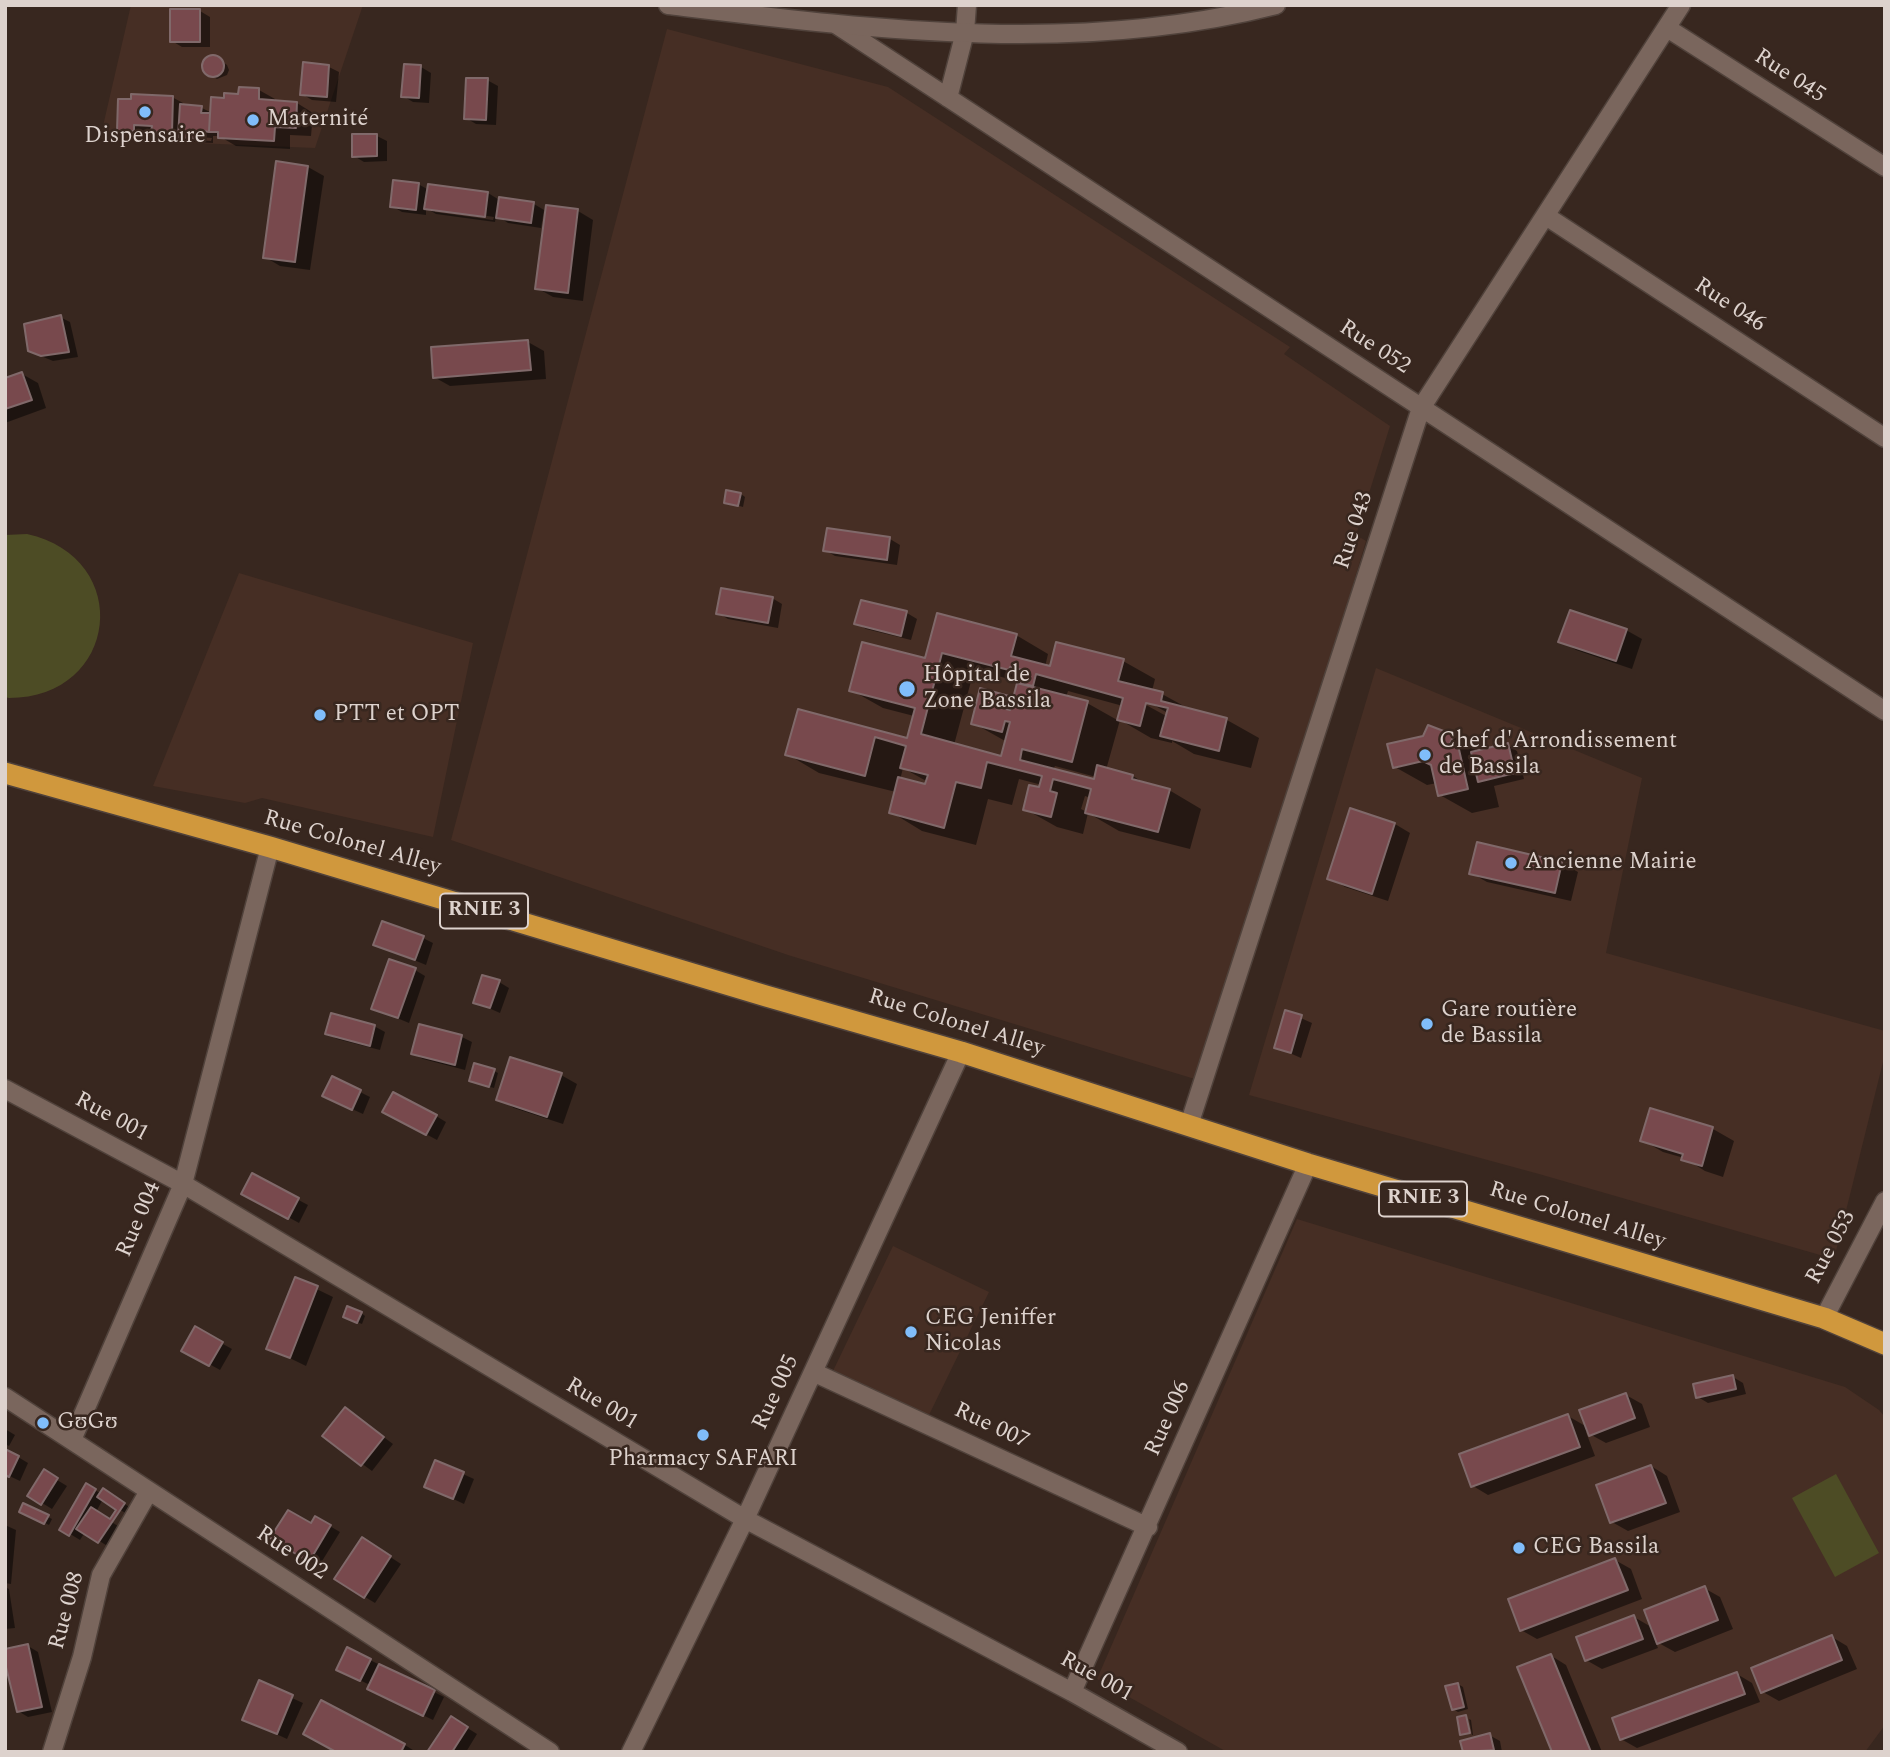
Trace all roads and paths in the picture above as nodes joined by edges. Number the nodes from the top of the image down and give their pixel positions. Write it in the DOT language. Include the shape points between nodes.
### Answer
graph roads {
  1 [pos="668,5"];
  2 [pos="967,5"];
  3 [pos="1276,5"];
  4 [pos="1681,5"];
  5 [pos="1213,13"];
  6 [pos="837,25"];
  7 [pos="1667,29"];
  8 [pos="965,32"];
  9 [pos="948,98"];
  10 [pos="1885,167"];
  11 [pos="1546,216"];
  12 [pos="1421,408"];
  13 [pos="1885,438"];
  14 [pos="1885,711"];
  15 [pos="5,773"];
  16 [pos="270,847"];
  17 [pos="961,1052"];
  18 [pos="5,1089"];
  19 [pos="1189,1125"];
  20 [pos="1308,1164"];
  21 [pos="183,1184"];
  22 [pos="1885,1201"];
  23 [pos="1824,1318"];
  24 [pos="1885,1344"];
  25 [pos="813,1372"];
  26 [pos="5,1397"];
  27 [pos="72,1440"];
  28 [pos="149,1490"];
  29 [pos="745,1519"];
  30 [pos="1148,1527"];
  31 [pos="1072,1692"];
  32 [pos="52,1752"];
  33 [pos="550,1752"];
  34 [pos="631,1752"];
  35 [pos="1178,1752"];
  1 -- 6 [label="street"];
  2 -- 8 [label="street"];
  3 -- 5 [label="street"];
  4 -- 7 [label="street, Rue 043"];
  5 -- 8 [label="street" via="1084,33"];
  6 -- 8 [label="street"];
  6 -- 9 [label="street, Rue 052"];
  7 -- 10 [label="street, Rue 045"];
  7 -- 11 [label="street, Rue 043"];
  8 -- 9 [label="street"];
  9 -- 12 [label="street, Rue 052"];
  11 -- 12 [label="street, Rue 043"];
  11 -- 13 [label="street, Rue 046"];
  12 -- 14 [label="street, Rue 052"];
  12 -- 19 [label="street, Rue 043"];
  15 -- 16 [label="highway, Rue Colonel Alley / RNIE 3"];
  16 -- 17 [label="highway, Rue Colonel Alley / RNIE 3"];
  16 -- 21 [label="street, Rue 004"];
  17 -- 19 [label="highway, Rue Colonel Alley / RNIE 3"];
  17 -- 25 [label="street, Rue 005"];
  18 -- 21 [label="street, Rue 001"];
  19 -- 20 [label="highway, Rue Colonel Alley / RNIE 3"];
  20 -- 23 [label="highway, Rue Colonel Alley / RNIE 3"];
  20 -- 30 [label="street, Rue 006"];
  21 -- 27 [label="street, Rue 004"];
  21 -- 29 [label="street, Rue 001"];
  22 -- 23 [label="street, Rue 053"];
  23 -- 24 [label="highway, Rue Colonel Alley / RNIE 3"];
  25 -- 29 [label="street, Rue 005"];
  25 -- 30 [label="street, Rue 007"];
  26 -- 27 [label="street, Rue 002"];
  27 -- 28 [label="street, Rue 002"];
  28 -- 32 [label="street, Rue 008" via="101,1575 82,1657"];
  28 -- 33 [label="street, Rue 002"];
  29 -- 31 [label="street, Rue 001"];
  29 -- 34 [label="street, Rue 005"];
  30 -- 31 [label="street, Rue 006"];
  31 -- 35 [label="street, Rue 001"];
}
